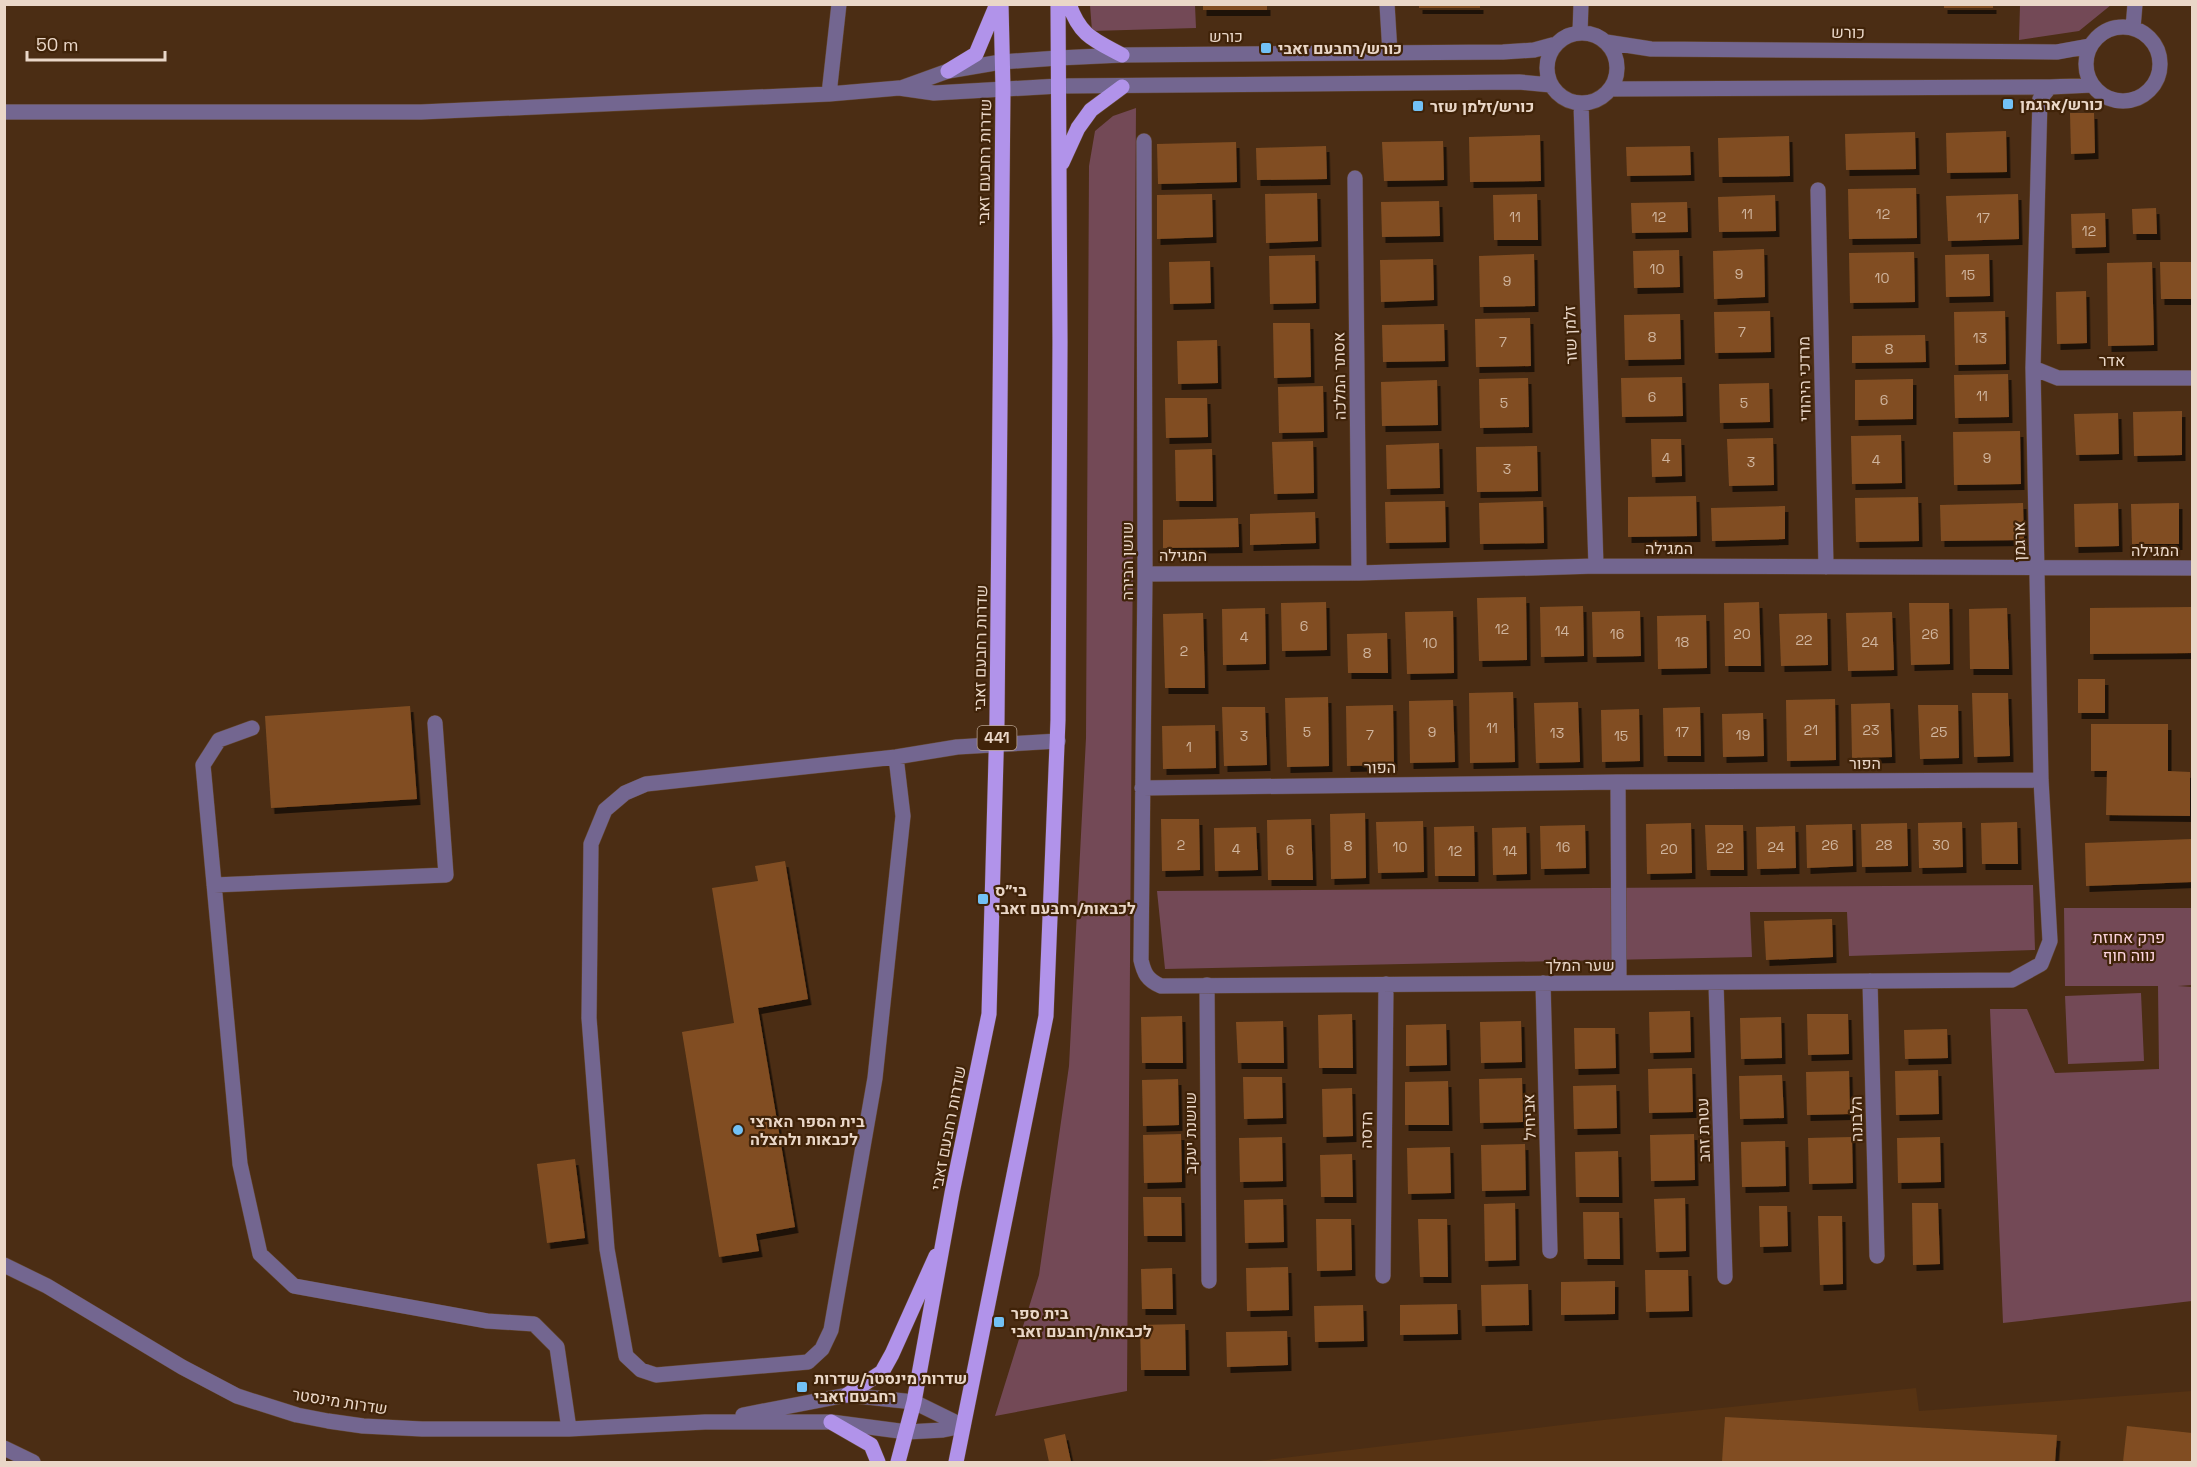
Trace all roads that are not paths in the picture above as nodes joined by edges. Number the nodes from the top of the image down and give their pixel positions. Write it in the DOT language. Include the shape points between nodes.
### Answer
graph roads {
  1 [pos="839,4"];
  2 [pos="999,4"];
  3 [pos="1058,4"];
  4 [pos="1069,4"];
  5 [pos="1387,4"];
  6 [pos="1581,4"];
  7 [pos="2135,4"];
  8 [pos="2133,28"];
  9 [pos="1580,33"];
  10 [pos="1606,42"];
  11 [pos="1556,44"];
  12 [pos="2090,45"];
  13 [pos="1390,53"];
  14 [pos="1122,55"];
  15 [pos="1058,58"];
  16 [pos="1001,62"];
  17 [pos="948,70"];
  18 [pos="1551,85"];
  19 [pos="2092,85"];
  20 [pos="1059,86"];
  21 [pos="1122,87"];
  22 [pos="2050,87"];
  23 [pos="899,88"];
  24 [pos="1003,89"];
  25 [pos="1610,89"];
  26 [pos="829,94"];
  27 [pos="1581,103"];
  28 [pos="4,112"];
  29 [pos="1144,141"];
  30 [pos="1059,168"];
  31 [pos="1355,178"];
  32 [pos="1818,190"];
  33 [pos="2033,368"];
  34 [pos="2193,378"];
  35 [pos="1596,566"];
  36 [pos="1826,567"];
  37 [pos="2193,567"];
  38 [pos="2038,568"];
  39 [pos="1359,573"];
  40 [pos="1145,574"];
  41 [pos="435,723"];
  42 [pos="252,728"];
  43 [pos="1058,741"];
  44 [pos="996,745"];
  45 [pos="896,757"];
  46 [pos="2041,780"];
  47 [pos="1618,782"];
  48 [pos="1142,788"];
  49 [pos="214,885"];
  50 [pos="1149,979"];
  51 [pos="2012,980"];
  52 [pos="1870,981"];
  53 [pos="1543,983"];
  54 [pos="1619,983"];
  55 [pos="1716,983"];
  56 [pos="1386,984"];
  57 [pos="1207,985"];
  58 [pos="947,1231"];
  59 [pos="1550,1251"];
  60 [pos="1877,1256"];
  61 [pos="4,1265"];
  62 [pos="1383,1276"];
  63 [pos="1725,1277"];
  64 [pos="1209,1281"];
  65 [pos="847,1395"];
  66 [pos="914,1402"];
  67 [pos="705,1422"];
  68 [pos="831,1422"];
  69 [pos="963,1426"];
  70 [pos="569,1429"];
  71 [pos="907,1432"];
  72 [pos="4,1448"];
  73 [pos="33,1462"];
  74 [pos="878,1462"];
  75 [pos="898,1462"];
  76 [pos="956,1462"];
  1 -- 26 [label="street"];
  2 -- 16 [label="main road, שדרות רחבעם זאבי / 441"];
  2 -- 17 [label="main road" via="976,54"];
  3 -- 15 [label="main road"];
  4 -- 14 [label="main road" via="1075,22 1089,37"];
  5 -- 13 [label="street"];
  6 -- 9 [label="street"];
  7 -- 8 [label="street"];
  8 -- 12 [label="street" via="2109,29"];
  8 -- 19 [label="street" via="2150,38 2160,56 2158,78 2152,88 2138,99 2119,102 2099,93"];
  9 -- 10 [label="street"];
  9 -- 11 [label="street"];
  10 -- 12 [label="street, כורש" via="1651,49 2057,52"];
  10 -- 25 [label="street" via="1617,70"];
  11 -- 13 [label="street, כורש" via="1503,52"];
  11 -- 18 [label="street" via="1547,64"];
  12 -- 19 [label="street" via="2086,65"];
  13 -- 14 [label="street, כורש"];
  14 -- 15 [label="street, כורש"];
  15 -- 16 [label="street, כורש"];
  15 -- 20 [label="main road"];
  16 -- 17 [label="street, כורש"];
  16 -- 24 [label="main road, שדרות רחבעם זאבי / 441"];
  17 -- 23 [label="street, כורש"];
  18 -- 21 [label="street, כורש" via="1519,82"];
  18 -- 27 [label="street" via="1564,98"];
  19 -- 22 [label="street"];
  20 -- 21 [label="street, כורש"];
  20 -- 24 [label="street, כורש"];
  20 -- 30 [label="main road"];
  21 -- 30 [label="main road" via="1091,110 1077,128"];
  22 -- 25 [label="street"];
  22 -- 33 [label="street, ארגמן" via="2040,99"];
  23 -- 24 [label="street, כורש" via="934,93"];
  23 -- 26 [label="street, כורש"];
  24 -- 44 [label="main road, שדרות רחבעם זאבי / 441"];
  25 -- 27 [label="street" via="1598,100"];
  26 -- 28 [label="street, כורש" via="421,112"];
  27 -- 35 [label="street, זלמן שזר"];
  29 -- 40 [label="street, שושן הבירה"];
  30 -- 43 [label="main road"];
  31 -- 39 [label="street, אסתר המלכה"];
  32 -- 36 [label="street, מרדכי היהודי"];
  33 -- 34 [label="street, אדר" via="2058,378"];
  33 -- 38 [label="street, ארגמן"];
  35 -- 36 [label="street, המגילה"];
  35 -- 39 [label="street, המגילה"];
  36 -- 38 [label="street, המגילה"];
  37 -- 38 [label="street, המגילה"];
  38 -- 46 [label="street, ארגמן"];
  39 -- 40 [label="street, המגילה"];
  40 -- 48 [label="street, שושן הבירה"];
  41 -- 49 [label="street" via="446,875"];
  42 -- 49 [label="street" via="219,740 202,765"];
  43 -- 44 [label="street"];
  43 -- 69 [label="main road" via="1046,1016"];
  44 -- 45 [label="street"];
  44 -- 58 [label="main road, שדרות רחבעם זאבי / 441" via="989,1014"];
  45 -- 45 [label="street" via="646,784 625,792 605,810 591,844 589,1018 607,1249 626,1356 641,1370 656,1375 808,1362 822,1349 831,1330 876,1066 903,816"];
  46 -- 47 [label="street, הפור"];
  46 -- 51 [label="street, ארגמן" via="2050,941 2041,964"];
  47 -- 48 [label="street, הפור"];
  47 -- 54 [label="street"];
  48 -- 50 [label="street, שושן הבירה" via="1141,960"];
  49 -- 70 [label="street" via="240,1164 260,1254 294,1286 487,1321 534,1324 557,1347"];
  50 -- 57 [label="street, שער המלך" via="1161,986"];
  51 -- 52 [label="street, שער המלך"];
  52 -- 55 [label="street, שער המלך"];
  52 -- 60 [label="street, הלבונה"];
  53 -- 54 [label="street, שער המלך"];
  53 -- 56 [label="street, שער המלך"];
  53 -- 59 [label="street, אביחיל"];
  54 -- 55 [label="street, שער המלך"];
  55 -- 63 [label="street, עטרת זהב"];
  56 -- 57 [label="street, שער המלך"];
  56 -- 62 [label="street, הדסה"];
  57 -- 64 [label="street, שושנת יעקב"];
  58 -- 65 [label="main road" via="882,1372"];
  58 -- 66 [label="main road, שדרות רחבעם זאבי / 441"];
  61 -- 70 [label="street, שדרות מינסטר" via="237,1396 297,1415 363,1426"];
  65 -- 66 [label="street, שדרות מינסטר"];
  65 -- 67 [label="street, שדרות מינסטר"];
  66 -- 69 [label="street, שדרות מינסטר"];
  66 -- 71 [label="main road, שדרות רחבעם זאבי / 441"];
  67 -- 68 [label="street, שדרות מינסטר"];
  67 -- 70 [label="street, שדרות מינסטר"];
  68 -- 71 [label="street, שדרות מינסטר"];
  68 -- 74 [label="main road" via="871,1445"];
  69 -- 71 [label="street, שדרות מינסטר"];
  69 -- 76 [label="main road"];
  71 -- 75 [label="main road, שדרות רחבעם זאבי / 441"];
  72 -- 73 [label="street"];
}
